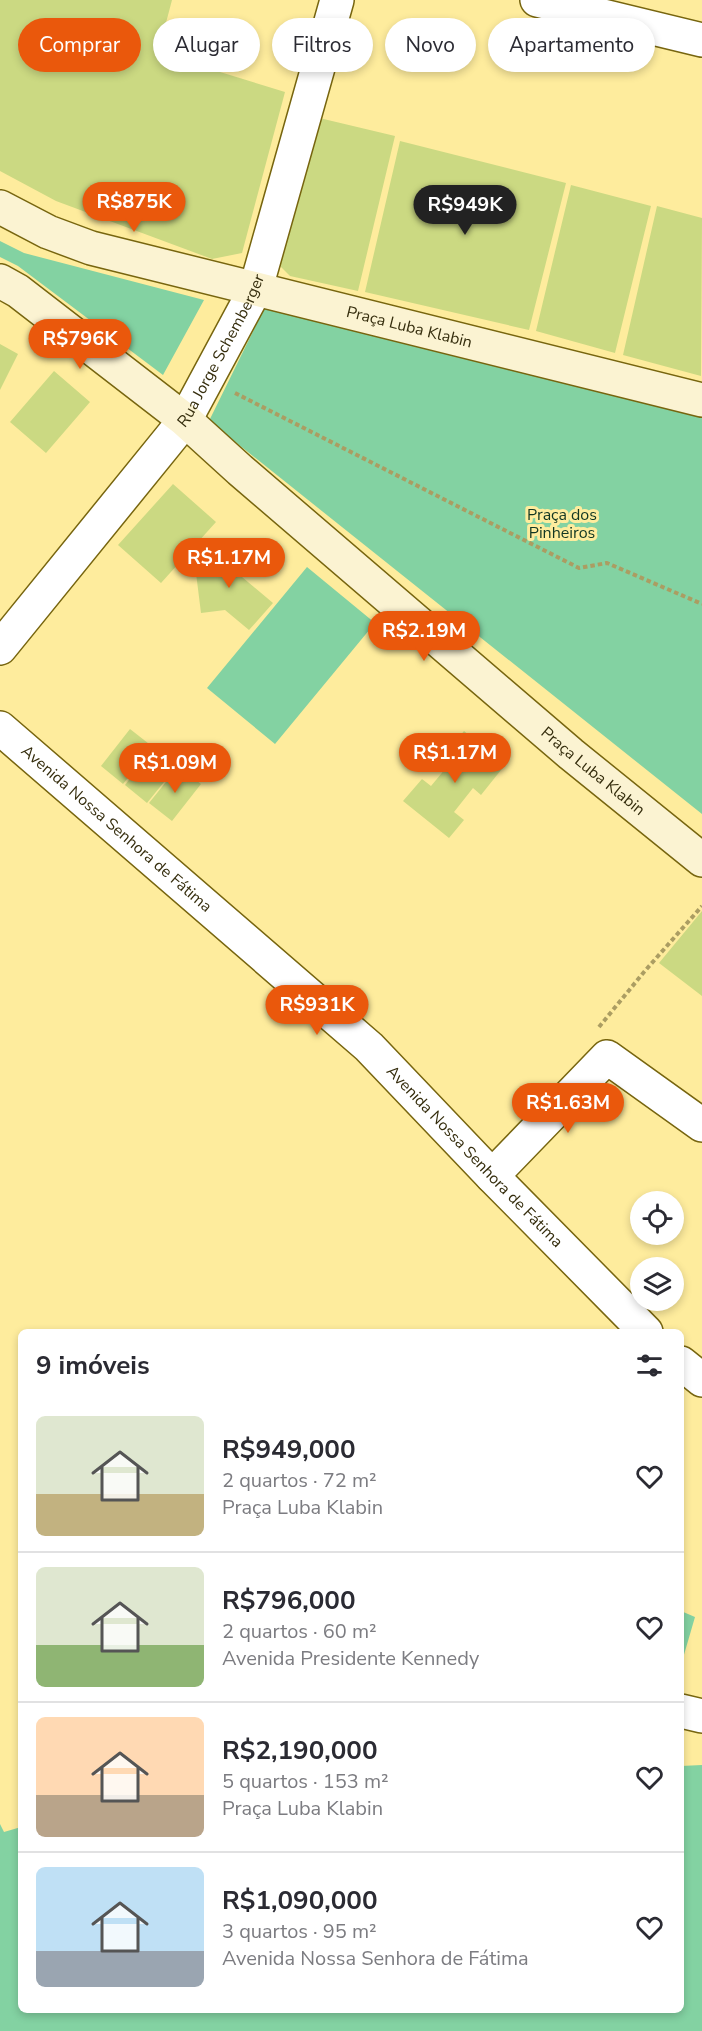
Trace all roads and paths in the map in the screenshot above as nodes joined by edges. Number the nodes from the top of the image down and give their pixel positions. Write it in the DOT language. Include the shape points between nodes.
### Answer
graph roads {
  1 [pos="337,0"];
  2 [pos="537,0"];
  3 [pos="702,40"];
  4 [pos="0,207"];
  5 [pos="0,281"];
  6 [pos="255,289"];
  7 [pos="208,379"];
  8 [pos="702,400"];
  9 [pos="185,420"];
  10 [pos="702,604"];
  11 [pos="0,648"];
  12 [pos="0,728"];
  13 [pos="702,860"];
  14 [pos="702,906"];
  15 [pos="607,1057"];
  16 [pos="702,1125"];
  17 [pos="492,1176"];
  18 [pos="643,1329"];
  19 [pos="684,1365"];
  20 [pos="702,1380"];
  21 [pos="684,1712"];
  22 [pos="702,1716"];
  1 -- 6 [label="street, Rua Jorge Schemberger"];
  2 -- 3 [label="street"];
  4 -- 6 [label="main road, Praça Luba Klabin" via="48,232 92,248"];
  5 -- 9 [label="main road, Praça Luba Klabin"];
  6 -- 7 [label="street, Rua Jorge Schemberger"];
  6 -- 8 [label="main road, Praça Luba Klabin"];
  7 -- 9 [label="street, Rua Jorge Schemberger"];
  7 -- 10 [label="path" via="579,568 607,563"];
  9 -- 11 [label="street, Rua Jorge Schemberger"];
  9 -- 13 [label="main road, Praça Luba Klabin" via="571,754"];
  12 -- 17 [label="street, Avenida Nossa Senhora de Fátima" via="369,1047"];
  14 -- 15 [label="path" via="595,1032"];
  15 -- 16 [label="street"];
  15 -- 17 [label="street"];
  17 -- 18 [label="street, Avenida Nossa Senhora de Fátima"];
  19 -- 20 [label="street"];
  21 -- 22 [label="street"];
}
